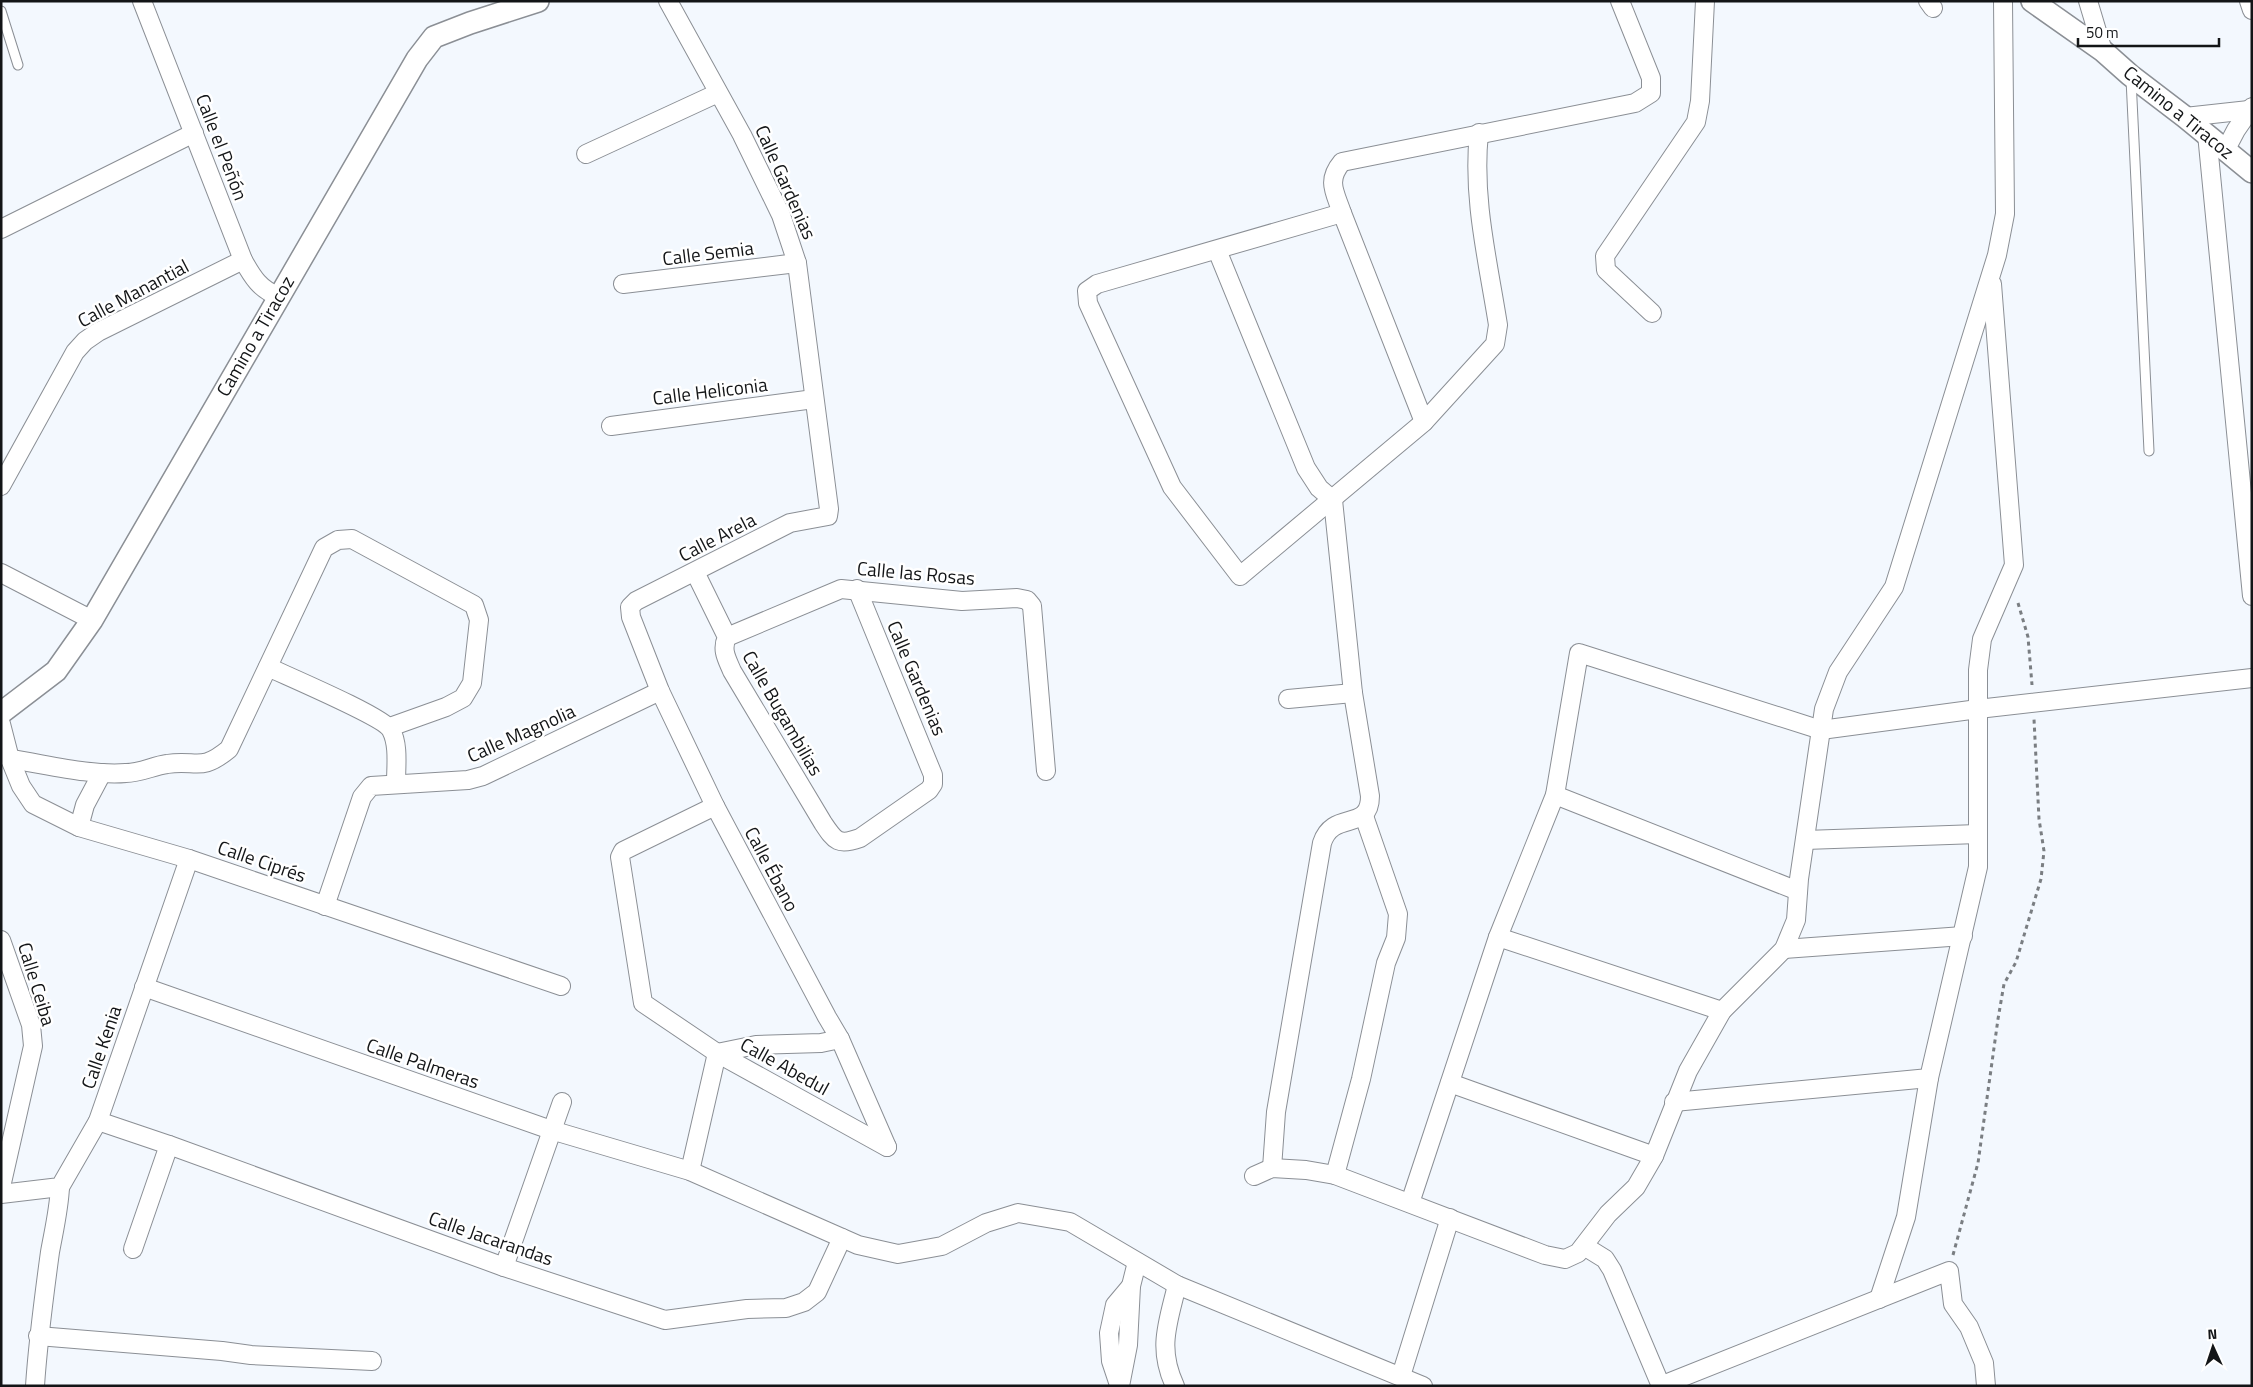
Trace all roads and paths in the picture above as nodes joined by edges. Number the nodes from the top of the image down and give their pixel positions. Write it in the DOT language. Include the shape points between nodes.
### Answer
graph roads {
  1 [pos="142,1"];
  2 [pos="538,1"];
  3 [pos="668,1"];
  4 [pos="1620,1"];
  5 [pos="1705,1"];
  6 [pos="2003,1"];
  7 [pos="2032,1"];
  8 [pos="2088,1"];
  9 [pos="2249,1"];
  10 [pos="2252,10"];
  11 [pos="1,11"];
  12 [pos="2103,51"];
  13 [pos="18,65"];
  14 [pos="2130,75"];
  15 [pos="718,93"];
  16 [pos="2250,109"];
  17 [pos="2185,117"];
  18 [pos="194,133"];
  19 [pos="1479,133"];
  20 [pos="2207,134"];
  21 [pos="2226,150"];
  22 [pos="586,154"];
  23 [pos="2252,172"];
  24 [pos="1342,213"];
  25 [pos="1,229"];
  26 [pos="1216,250"];
  27 [pos="243,260"];
  28 [pos="797,263"];
  29 [pos="1991,274"];
  30 [pos="623,284"];
  31 [pos="278,296"];
  32 [pos="1652,313"];
  33 [pos="814,399"];
  34 [pos="1424,422"];
  35 [pos="612,426"];
  36 [pos="2149,451"];
  37 [pos="1,486"];
  38 [pos="1333,500"];
  39 [pos="828,516"];
  40 [pos="695,572"];
  41 [pos="1,573"];
  42 [pos="857,589"];
  43 [pos="2252,596"];
  44 [pos="2017,598"];
  45 [pos="630,607"];
  46 [pos="92,620"];
  47 [pos="727,637"];
  48 [pos="268,667"];
  49 [pos="2252,678"];
  50 [pos="660,691"];
  51 [pos="1353,693"];
  52 [pos="1288,700"];
  53 [pos="2033,704"];
  54 [pos="1978,709"];
  55 [pos="1,713"];
  56 [pos="1,724"];
  57 [pos="390,727"];
  58 [pos="1821,730"];
  59 [pos="10,759"];
  60 [pos="1046,771"];
  61 [pos="102,773"];
  62 [pos="396,783"];
  63 [pos="1555,795"];
  64 [pos="715,806"];
  65 [pos="1364,816"];
  66 [pos="79,828"];
  67 [pos="1978,834"];
  68 [pos="1805,840"];
  69 [pos="839,842"];
  70 [pos="189,859"];
  71 [pos="1798,891"];
  72 [pos="326,906"];
  73 [pos="1963,936"];
  74 [pos="1498,937"];
  75 [pos="1,940"];
  76 [pos="1784,949"];
  77 [pos="561,986"];
  78 [pos="144,987"];
  79 [pos="1722,1011"];
  80 [pos="840,1039"];
  81 [pos="717,1053"];
  82 [pos="1929,1078"];
  83 [pos="1450,1082"];
  84 [pos="562,1102"];
  85 [pos="1674,1102"];
  86 [pos="98,1121"];
  87 [pos="551,1130"];
  88 [pos="169,1145"];
  89 [pos="886,1147"];
  90 [pos="1654,1156"];
  91 [pos="1272,1168"];
  92 [pos="690,1171"];
  93 [pos="1254,1176"];
  94 [pos="1335,1176"];
  95 [pos="1,1187"];
  96 [pos="60,1187"];
  97 [pos="1,1194"];
  98 [pos="1410,1203"];
  99 [pos="1450,1218"];
  100 [pos="842,1238"];
  101 [pos="1584,1246"];
  102 [pos="133,1248"];
  103 [pos="1137,1262"];
  104 [pos="504,1267"];
  105 [pos="1949,1271"];
  106 [pos="1178,1285"];
  107 [pos="1879,1299"];
  108 [pos="38,1336"];
  109 [pos="372,1361"];
  110 [pos="1401,1376"];
  111 [pos="36,1386"];
  112 [pos="1120,1386"];
  113 [pos="1175,1386"];
  114 [pos="1423,1386"];
  115 [pos="1661,1386"];
  116 [pos="1986,1386"];
  1 -- 18 [label="street, Calle el Peñón"];
  2 -- 31 [label="street, Camino a Tiracoz" via="434,37 417,60"];
  3 -- 15 [label="street, Calle Gardenias"];
  4 -- 19 [label="street" via="1651,78 1651,93 1635,103"];
  5 -- 32 [label="street" via="1696,122 1605,256 1606,270"];
  6 -- 29 [label="street" via="2004,214"];
  7 -- 12 [label="street, Camino a Tiracoz"];
  8 -- 12 [label="street"];
  9 -- 10 [label="street"];
  11 -- 13 [label="lane"];
  12 -- 14 [label="street, Camino a Tiracoz"];
  14 -- 17 [label="street, Camino a Tiracoz"];
  14 -- 36 [label="lane"];
  15 -- 22 [label="street"];
  15 -- 28 [label="street, Calle Gardenias" via="781,215"];
  16 -- 17 [label="street"];
  16 -- 21 [label="street"];
  17 -- 20 [label="street, Camino a Tiracoz"];
  18 -- 25 [label="street"];
  18 -- 27 [label="street, Calle el Peñón"];
  19 -- 24 [label="street" via="1342,162 1334,172 1332,184"];
  19 -- 34 [label="street" via="1476,162 1478,204 1498,325 1495,344"];
  20 -- 21 [label="street, Camino a Tiracoz"];
  20 -- 43 [label="street"];
  21 -- 23 [label="street, Camino a Tiracoz"];
  24 -- 26 [label="street"];
  24 -- 34 [label="street"];
  26 -- 38 [label="street" via="1306,468 1319,488"];
  26 -- 38 [label="street" via="1097,284 1087,291 1088,303 1172,488 1240,576"];
  27 -- 31 [label="street, Calle el Peñón" via="265,291"];
  27 -- 37 [label="street, Calle Manantial" via="84,341"];
  28 -- 30 [label="street, Calle Semia"];
  28 -- 33 [label="street, Calle Gardenias"];
  29 -- 54 [label="street" via="2014,565 1982,639"];
  29 -- 58 [label="street" via="1894,587 1838,672 1824,709"];
  31 -- 46 [label="street, Camino a Tiracoz"];
  33 -- 35 [label="street, Calle Heliconia"];
  33 -- 39 [label="street, Calle Gardenias"];
  34 -- 38 [label="street"];
  38 -- 51 [label="street"];
  39 -- 40 [label="street, Calle Arela" via="790,522"];
  40 -- 45 [label="street, Calle Arela"];
  40 -- 47 [label="street, Calle Bugambilias"];
  41 -- 46 [label="street"];
  42 -- 47 [label="street, Calle las Rosas" via="841,589 822,596"];
  42 -- 60 [label="street, Calle las Rosas" via="962,601 1027,600 1032,606"];
  42 -- 69 [label="street, Calle Gardenias" via="931,765 933,784 860,838"];
  44 -- 53 [label="path" via="2028,636"];
  45 -- 50 [label="street, Calle Ébano"];
  46 -- 55 [label="street, Camino a Tiracoz" via="56,670"];
  47 -- 69 [label="street, Calle Bugambilias" via="724,652 732,671 823,823"];
  48 -- 57 [label="street"];
  48 -- 57 [label="street" via="324,548 338,540 352,539 474,605 479,620 472,683 463,698"];
  48 -- 61 [label="street" via="228,749 216,759 202,764 168,764 126,774"];
  49 -- 53 [label="street"];
  50 -- 62 [label="street, Calle Magnolia" via="483,776 448,782"];
  50 -- 64 [label="street, Calle Ébano"];
  51 -- 52 [label="street"];
  51 -- 65 [label="street" via="1370,796 1370,807"];
  53 -- 54 [label="street"];
  53 -- 105 [label="path" via="2039,819 2044,851 2041,879 2016,962 2004,984 1978,1164"];
  54 -- 58 [label="street"];
  54 -- 67 [label="street"];
  56 -- 59 [label="street, Calle Ciprés"];
  57 -- 62 [label="street" via="396,739"];
  58 -- 63 [label="street" via="1579,653"];
  58 -- 68 [label="street"];
  59 -- 61 [label="street"];
  59 -- 66 [label="street, Calle Ciprés" via="33,804"];
  61 -- 66 [label="street" via="85,805"];
  62 -- 72 [label="street, Calle Magnolia" via="371,786 362,797"];
  63 -- 71 [label="street"];
  63 -- 74 [label="street"];
  64 -- 80 [label="street, Calle Ébano"];
  64 -- 81 [label="street" via="623,851 620,858 643,1002"];
  65 -- 91 [label="street" via="1335,826 1326,832 1322,843 1276,1112"];
  65 -- 94 [label="street" via="1398,914 1396,938 1386,963 1361,1079"];
  66 -- 70 [label="street, Calle Ciprés"];
  67 -- 68 [label="street"];
  67 -- 73 [label="street" via="1978,867"];
  68 -- 71 [label="street"];
  70 -- 72 [label="street, Calle Ciprés"];
  70 -- 78 [label="street, Calle Kenia"];
  71 -- 76 [label="street" via="1796,920"];
  72 -- 77 [label="street, Calle Ciprés"];
  73 -- 76 [label="street"];
  73 -- 82 [label="street"];
  74 -- 79 [label="street"];
  74 -- 83 [label="street"];
  75 -- 95 [label="street, Calle Ceiba" via="29,1018 33,1046"];
  76 -- 79 [label="street"];
  78 -- 86 [label="street, Calle Kenia"];
  78 -- 87 [label="street, Calle Palmeras"];
  79 -- 85 [label="street"];
  80 -- 81 [label="street" via="821,1043 756,1045"];
  80 -- 89 [label="street, Calle Ébano"];
  81 -- 89 [label="street, Calle Abedul"];
  81 -- 92 [label="street, Calle Abedul"];
  82 -- 85 [label="street"];
  82 -- 107 [label="street" via="1906,1216"];
  83 -- 90 [label="street"];
  83 -- 98 [label="street"];
  84 -- 87 [label="street"];
  85 -- 90 [label="street"];
  86 -- 88 [label="street, Calle Jacarandas"];
  86 -- 96 [label="street, Calle Kenia"];
  87 -- 92 [label="street, Calle Palmeras"];
  87 -- 104 [label="street"];
  88 -- 102 [label="street"];
  88 -- 104 [label="street, Calle Jacarandas"];
  90 -- 101 [label="street" via="1636,1187 1608,1214"];
  91 -- 93 [label="street"];
  91 -- 94 [label="street"];
  92 -- 100 [label="street, Calle Palmeras"];
  94 -- 98 [label="street"];
  96 -- 97 [label="street"];
  96 -- 108 [label="street" via="60,1205"];
  98 -- 99 [label="street"];
  99 -- 101 [label="street" via="1558,1257 1578,1253"];
  99 -- 110 [label="street"];
  100 -- 103 [label="street, Calle Palmeras" via="898,1254 942,1246 986,1223 1018,1213 1070,1222"];
  100 -- 104 [label="street, Calle Jacarandas" via="817,1292 804,1302 786,1308 747,1309 665,1320"];
  101 -- 115 [label="street" via="1605,1259 1612,1270"];
  103 -- 106 [label="street, Calle Palmeras"];
  103 -- 112 [label="street" via="1131,1286 1128,1345"];
  105 -- 107 [label="street"];
  105 -- 116 [label="street" via="1953,1304 1969,1327 1984,1363"];
  106 -- 110 [label="street, Calle Palmeras"];
  106 -- 113 [label="street" via="1164,1339 1165,1358"];
  107 -- 115 [label="street"];
  108 -- 109 [label="street" via="251,1355"];
  108 -- 111 [label="street"];
  110 -- 114 [label="street, Calle Palmeras"];
}
